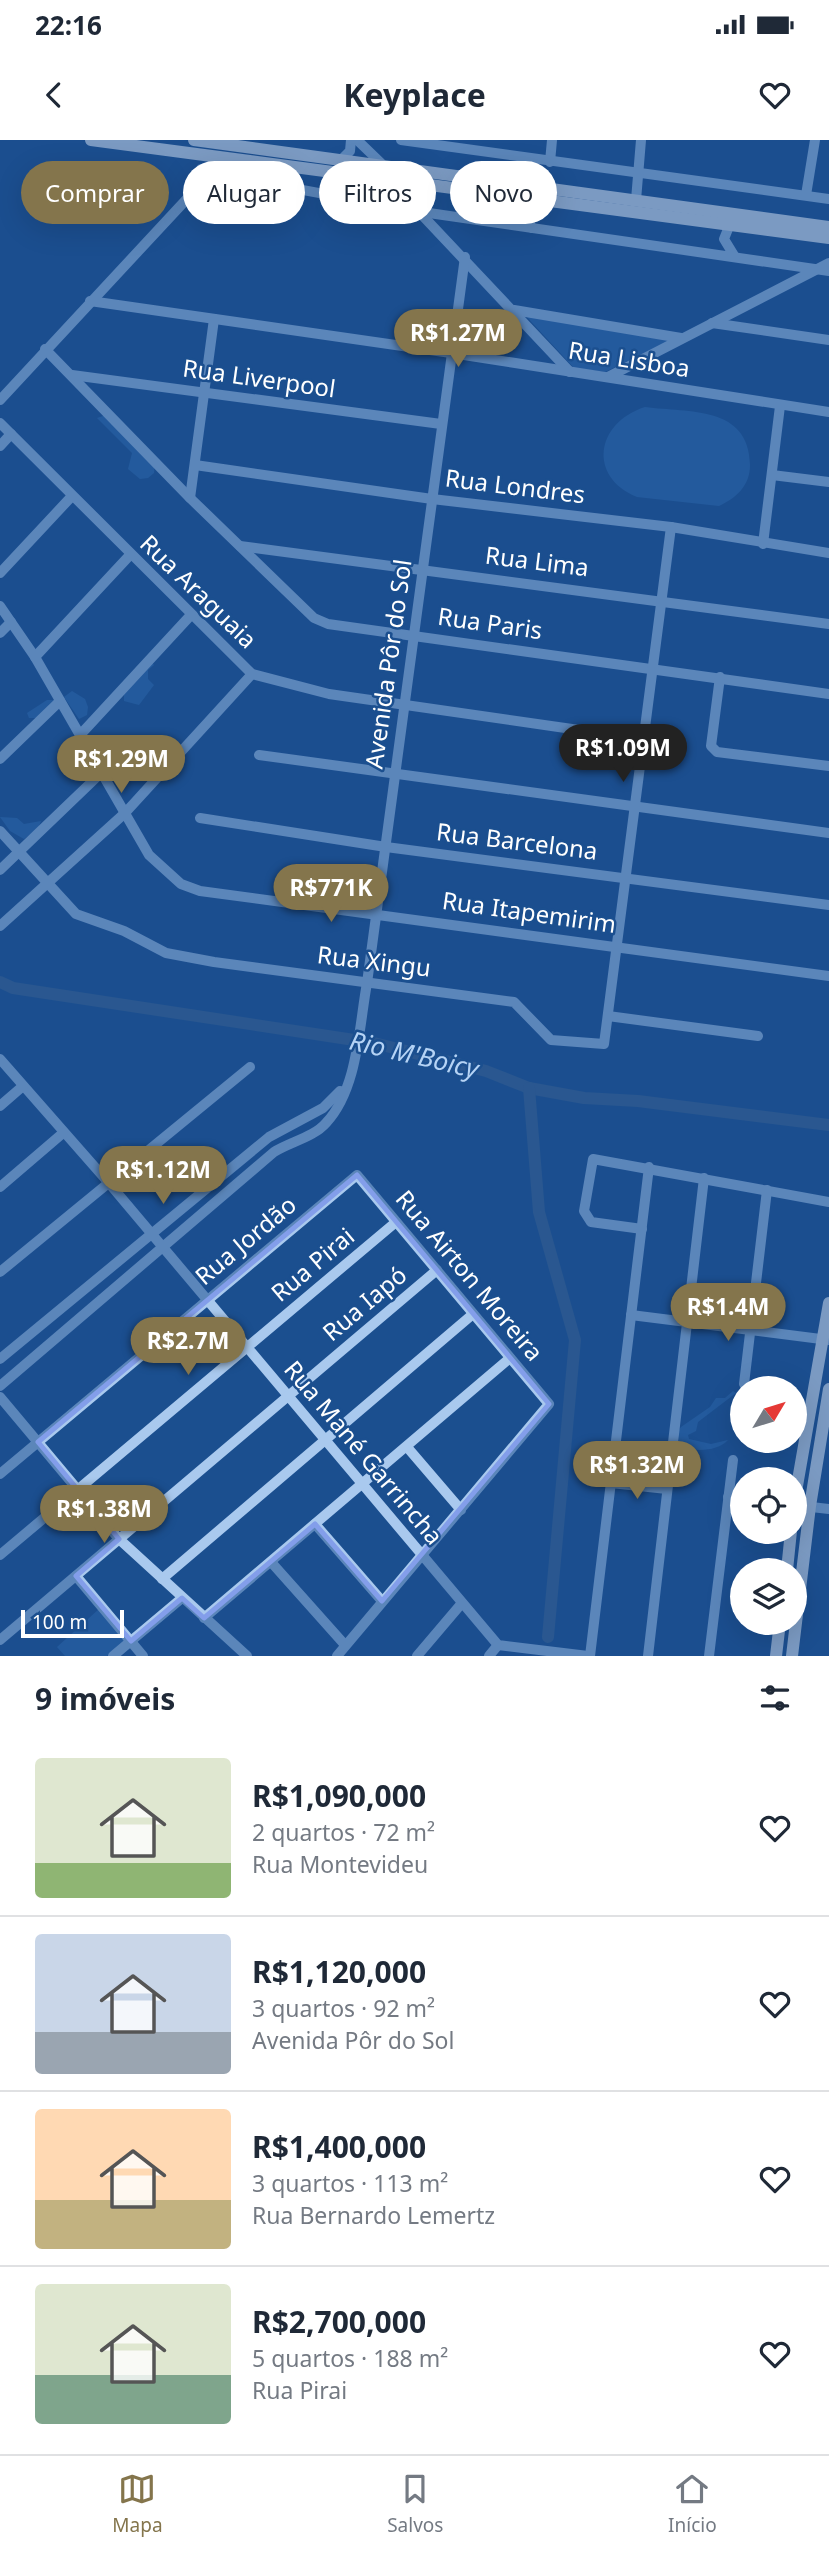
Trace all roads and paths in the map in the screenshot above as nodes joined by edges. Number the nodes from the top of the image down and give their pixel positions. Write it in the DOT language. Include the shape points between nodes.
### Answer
graph roads {
  1 [pos="91,140"];
  2 [pos="194,140"];
  3 [pos="351,140"];
  4 [pos="357,140"];
  5 [pos="401,140"];
  6 [pos="552,140"];
  7 [pos="641,140"];
  8 [pos="815,140"];
  9 [pos="211,142"];
  10 [pos="204,155"];
  11 [pos="220,157"];
  12 [pos="341,160"];
  13 [pos="203,161"];
  14 [pos="219,161"];
  15 [pos="354,161"];
  16 [pos="379,161"];
  17 [pos="543,161"];
  18 [pos="550,161"];
  19 [pos="557,163"];
  20 [pos="319,170"];
  21 [pos="436,171"];
  22 [pos="636,174"];
  23 [pos="806,195"];
  24 [pos="829,199"];
  25 [pos="636,200"];
  26 [pos="557,201"];
  27 [pos="183,203"];
  28 [pos="436,214"];
  29 [pos="433,224"];
  30 [pos="529,224"];
  31 [pos="730,224"];
  32 [pos="829,227"];
  33 [pos="531,228"];
  34 [pos="829,238"];
  35 [pos="465,257"];
  36 [pos="735,257"];
  37 [pos="829,263"];
  38 [pos="824,270"];
  39 [pos="90,301"];
  40 [pos="513,310"];
  41 [pos="215,319"];
  42 [pos="711,323"];
  43 [pos="682,338"];
  44 [pos="829,340"];
  45 [pos="45,349"];
  46 [pos="451,353"];
  47 [pos="570,372"];
  48 [pos="72,375"];
  49 [pos="608,377"];
  50 [pos="205,392"];
  51 [pos="0,400"];
  52 [pos="780,406"];
  53 [pos="829,412"];
  54 [pos="0,423"];
  55 [pos="441,424"];
  56 [pos="11,434"];
  57 [pos="0,446"];
  58 [pos="195,465"];
  59 [pos="772,475"];
  60 [pos="829,482"];
  61 [pos="72,496"];
  62 [pos="190,498"];
  63 [pos="432,499"];
  64 [pos="671,527"];
  65 [pos="763,544"];
  66 [pos="240,546"];
  67 [pos="829,553"];
  68 [pos="130,555"];
  69 [pos="423,569"];
  70 [pos="0,573"];
  71 [pos="662,600"];
  72 [pos="0,606"];
  73 [pos="190,616"];
  74 [pos="11,622"];
  75 [pos="829,624"];
  76 [pos="0,633"];
  77 [pos="414,635"];
  78 [pos="36,657"];
  79 [pos="654,669"];
  80 [pos="252,674"];
  81 [pos="720,677"];
  82 [pos="829,694"];
  83 [pos="60,701"];
  84 [pos="404,705"];
  85 [pos="579,730"];
  86 [pos="81,734"];
  87 [pos="259,755"];
  88 [pos="0,759"];
  89 [pos="829,766"];
  90 [pos="101,773"];
  91 [pos="395,774"];
  92 [pos="635,806"];
  93 [pos="125,813"];
  94 [pos="200,818"];
  95 [pos="0,831"];
  96 [pos="829,833"];
  97 [pos="386,847"];
  98 [pos="19,851"];
  99 [pos="0,870"];
  100 [pos="625,877"];
  101 [pos="48,885"];
  102 [pos="829,905"];
  103 [pos="377,914"];
  104 [pos="0,926"];
  105 [pos="617,946"];
  106 [pos="829,976"];
  107 [pos="367,983"];
  108 [pos="608,1016"];
  109 [pos="758,1036"];
  110 [pos="0,1059"];
  111 [pos="250,1067"];
  112 [pos="349,1075"];
  113 [pos="23,1086"];
  114 [pos="0,1106"];
  115 [pos="313,1114"];
  116 [pos="326,1124"];
  117 [pos="285,1126"];
  118 [pos="63,1133"];
  119 [pos="292,1141"];
  120 [pos="649,1167"];
  121 [pos="357,1175"];
  122 [pos="704,1178"];
  123 [pos="108,1182"];
  124 [pos="0,1187"];
  125 [pos="767,1190"];
  126 [pos="829,1202"];
  127 [pos="397,1222"];
  128 [pos="642,1229"];
  129 [pos="152,1235"];
  130 [pos="162,1247"];
  131 [pos="437,1270"];
  132 [pos="0,1272"];
  133 [pos="207,1301"];
  134 [pos="829,1303"];
  135 [pos="473,1314"];
  136 [pos="631,1315"];
  137 [pos="687,1322"];
  138 [pos="750,1330"];
  139 [pos="826,1339"];
  140 [pos="247,1348"];
  141 [pos="510,1358"];
  142 [pos="0,1359"];
  143 [pos="745,1376"];
  144 [pos="0,1386"];
  145 [pos="829,1389"];
  146 [pos="0,1397"];
  147 [pos="288,1397"];
  148 [pos="325,1441"];
  149 [pos="38,1442"];
  150 [pos="407,1447"];
  151 [pos="733,1461"];
  152 [pos="801,1467"];
  153 [pos="0,1474"];
  154 [pos="611,1483"];
  155 [pos="362,1485"];
  156 [pos="667,1489"];
  157 [pos="78,1490"];
  158 [pos="728,1497"];
  159 [pos="807,1506"];
  160 [pos="810,1507"];
  161 [pos="829,1509"];
  162 [pos="461,1510"];
  163 [pos="315,1524"];
  164 [pos="120,1539"];
  165 [pos="0,1556"];
  166 [pos="422,1556"];
  167 [pos="271,1562"];
  168 [pos="76,1576"];
  169 [pos="162,1579"];
  170 [pos="182,1598"];
  171 [pos="382,1601"];
  172 [pos="462,1603"];
  173 [pos="204,1618"];
  174 [pos="778,1635"];
  175 [pos="0,1640"];
  176 [pos="131,1641"];
  177 [pos="345,1645"];
  178 [pos="498,1645"];
  179 [pos="113,1656"];
  180 [pos="143,1656"];
  181 [pos="247,1656"];
  182 [pos="337,1656"];
  183 [pos="417,1656"];
  184 [pos="489,1656"];
  185 [pos="589,1656"];
  186 [pos="648,1656"];
  187 [pos="709,1656"];
  188 [pos="776,1656"];
  189 [pos="792,1656"];
  1 -- 10 [label="main road"];
  2 -- 9 [label="main road"];
  3 -- 12 [label="street" via="350,151"];
  4 -- 16 [label="street"];
  5 -- 17 [label="street"];
  6 -- 18 [label="street"];
  7 -- 22 [label="street"];
  8 -- 23 [label="street"];
  9 -- 10 [label="street"];
  9 -- 11 [label="street"];
  9 -- 12 [label="main road"];
  10 -- 11 [label="main road"];
  10 -- 13 [label="street"];
  11 -- 14 [label="street"];
  11 -- 20 [label="main road"];
  12 -- 15 [label="main road"];
  19 -- 22 [label="street"];
  21 -- 25 [label="main road"];
  22 -- 23 [label="street"];
  22 -- 25 [label="street"];
  23 -- 24 [label="street"];
  25 -- 32 [label="main road"];
  26 -- 31 [label="main road"];
  27 -- 39 [label="street"];
  28 -- 33 [label="street"];
  29 -- 35 [label="street"];
  30 -- 33 [label="street"];
  31 -- 34 [label="main road"];
  31 -- 36 [label="street" via="724,239"];
  33 -- 36 [label="street"];
  35 -- 40 [label="street"];
  35 -- 46 [label="street, Avenida Pôr do Sol"];
  36 -- 38 [label="street"];
  37 -- 38 [label="street"];
  38 -- 42 [label="street"];
  39 -- 41 [label="street, Rua Lisboa"];
  39 -- 45 [label="street"];
  40 -- 43 [label="street"];
  40 -- 47 [label="street"];
  41 -- 46 [label="street, Rua Lisboa"];
  41 -- 50 [label="street"];
  42 -- 43 [label="street"];
  42 -- 44 [label="street"];
  43 -- 49 [label="street"];
  45 -- 48 [label="street, Rua Paris"];
  45 -- 51 [label="street"];
  46 -- 47 [label="street, Rua Lisboa"];
  46 -- 55 [label="street, Avenida Pôr do Sol"];
  47 -- 49 [label="street, Rua Lisboa"];
  48 -- 50 [label="street, Rua Liverpool"];
  48 -- 62 [label="street, Rua Paris"];
  49 -- 52 [label="street, Rua Lisboa"];
  50 -- 55 [label="street, Rua Liverpool"];
  50 -- 58 [label="street"];
  52 -- 53 [label="street, Rua Lisboa"];
  52 -- 59 [label="street"];
  54 -- 56 [label="street, Rua Araguaia"];
  55 -- 63 [label="street, Avenida Pôr do Sol"];
  56 -- 57 [label="street"];
  56 -- 61 [label="street, Rua Araguaia"];
  58 -- 62 [label="street"];
  58 -- 63 [label="street, Rua Londres"];
  59 -- 60 [label="street"];
  59 -- 65 [label="street"];
  61 -- 68 [label="street, Rua Araguaia"];
  61 -- 70 [label="street"];
  62 -- 66 [label="street, Rua Paris"];
  63 -- 64 [label="street, Rua Londres"];
  63 -- 69 [label="street, Avenida Pôr do Sol"];
  64 -- 65 [label="street, Rua Londres"];
  64 -- 71 [label="street"];
  65 -- 67 [label="street, Rua Londres"];
  66 -- 69 [label="street, Rua Lima"];
  66 -- 77 [label="street, Rua Paris" via="314,618 328,624"];
  68 -- 73 [label="street, Rua Araguaia"];
  68 -- 78 [label="street"];
  69 -- 71 [label="street, Rua Lima"];
  69 -- 77 [label="street, Avenida Pôr do Sol"];
  71 -- 75 [label="street, Rua Lima"];
  71 -- 79 [label="street"];
  72 -- 74 [label="street, Rua Itapemirim"];
  73 -- 80 [label="street, Rua Araguaia"];
  73 -- 86 [label="street"];
  74 -- 76 [label="street"];
  74 -- 78 [label="street, Rua Itapemirim"];
  77 -- 79 [label="street, Rua Paris"];
  77 -- 84 [label="street, Avenida Pôr do Sol"];
  78 -- 83 [label="street, Rua Itapemirim"];
  79 -- 81 [label="street, Rua Paris"];
  79 -- 92 [label="street"];
  80 -- 84 [label="street, Rua Araguaia" via="329,694"];
  80 -- 93 [label="street"];
  81 -- 82 [label="street, Rua Paris"];
  81 -- 89 [label="street" via="711,746 717,752"];
  83 -- 86 [label="street, Rua Itapemirim"];
  83 -- 88 [label="street"];
  84 -- 85 [label="street, Rua Araguaia"];
  84 -- 91 [label="street, Avenida Pôr do Sol"];
  86 -- 90 [label="street, Rua Itapemirim"];
  87 -- 91 [label="street"];
  90 -- 93 [label="street, Rua Itapemirim"];
  90 -- 98 [label="street"];
  91 -- 92 [label="street"];
  91 -- 97 [label="street, Avenida Pôr do Sol"];
  92 -- 96 [label="street"];
  92 -- 100 [label="street"];
  93 -- 101 [label="street"];
  93 -- 103 [label="street, Rua Itapemirim" via="149,855 181,884 200,891"];
  94 -- 97 [label="street, Rua Barcelona"];
  95 -- 98 [label="street, Rua Xingu"];
  97 -- 100 [label="street, Rua Barcelona"];
  97 -- 103 [label="street, Avenida Pôr do Sol"];
  98 -- 99 [label="street"];
  98 -- 101 [label="street, Rua Xingu"];
  100 -- 102 [label="street, Rua Barcelona"];
  100 -- 105 [label="street"];
  101 -- 104 [label="street"];
  101 -- 107 [label="street, Rua Xingu" via="76,914 166,953"];
  103 -- 105 [label="street, Rua Itapemirim"];
  103 -- 107 [label="street, Avenida Pôr do Sol"];
  105 -- 106 [label="street, Rua Itapemirim"];
  105 -- 108 [label="street"];
  107 -- 108 [label="street, Rua Xingu" via="514,1002 551,1040 604,1044"];
  107 -- 112 [label="street, Avenida Pôr do Sol"];
  108 -- 109 [label="street"];
  110 -- 113 [label="street, Rua Mané Garrincha"];
  111 -- 123 [label="street"];
  112 -- 115 [label="street, Avenida Pôr do Sol" via="337,1095"];
  112 -- 116 [label="street, Avenida Pôr do Sol"];
  113 -- 114 [label="street"];
  113 -- 118 [label="street, Rua Mané Garrincha"];
  115 -- 116 [label="street"];
  115 -- 117 [label="street, Avenida Pôr do Sol"];
  116 -- 119 [label="street"];
  117 -- 119 [label="street"];
  117 -- 129 [label="street, Avenida Pôr do Sol"];
  118 -- 123 [label="street, Rua Mané Garrincha"];
  118 -- 124 [label="street"];
  119 -- 130 [label="street"];
  120 -- 122 [label="street"];
  120 -- 128 [label="street"];
  120 -- 128 [label="street" via="593,1158 584,1211 591,1222"];
  121 -- 127 [label="street, Rua Airton Moreira"];
  121 -- 133 [label="street, Rua Jordão"];
  122 -- 125 [label="street"];
  122 -- 137 [label="street"];
  123 -- 129 [label="street, Rua Mané Garrincha"];
  123 -- 132 [label="street"];
  125 -- 126 [label="street"];
  125 -- 138 [label="street"];
  127 -- 131 [label="street, Rua Airton Moreira"];
  127 -- 140 [label="street, Rua Pirai"];
  128 -- 136 [label="street"];
  129 -- 130 [label="street, Rua Mané Garrincha"];
  129 -- 142 [label="street, Avenida Pôr do Sol"];
  130 -- 133 [label="street, Rua Mané Garrincha"];
  130 -- 144 [label="street"];
  131 -- 135 [label="street, Rua Airton Moreira"];
  131 -- 147 [label="street, Rua Iapó"];
  133 -- 140 [label="street, Rua Mané Garrincha"];
  133 -- 149 [label="street, Rua Jordão"];
  134 -- 139 [label="main road"];
  135 -- 141 [label="street, Rua Airton Moreira"];
  135 -- 148 [label="street"];
  136 -- 137 [label="street"];
  136 -- 154 [label="street"];
  137 -- 138 [label="street"];
  137 -- 156 [label="street"];
  138 -- 139 [label="street"];
  138 -- 143 [label="street"];
  139 -- 152 [label="main road"];
  140 -- 147 [label="street, Rua Mané Garrincha"];
  140 -- 157 [label="street, Rua Pirai"];
  141 -- 150 [label="street"];
  141 -- 162 [label="street, Rua Airton Moreira" via="549,1404"];
  145 -- 160 [label="main road"];
  146 -- 149 [label="street"];
  147 -- 148 [label="street, Rua Mané Garrincha"];
  147 -- 164 [label="street, Rua Iapó"];
  148 -- 155 [label="street, Rua Mané Garrincha"];
  148 -- 169 [label="street"];
  149 -- 153 [label="street, Rua Jordão"];
  149 -- 157 [label="street"];
  150 -- 155 [label="street"];
  150 -- 162 [label="street"];
  151 -- 158 [label="street"];
  154 -- 156 [label="street"];
  154 -- 185 [label="street"];
  155 -- 163 [label="street"];
  155 -- 166 [label="street, Rua Mané Garrincha"];
  156 -- 186 [label="street"];
  157 -- 164 [label="street"];
  157 -- 165 [label="street, Rua Pirai"];
  158 -- 187 [label="street"];
  159 -- 160 [label="street"];
  160 -- 161 [label="street"];
  160 -- 189 [label="main road"];
  162 -- 166 [label="street"];
  163 -- 167 [label="street"];
  163 -- 171 [label="street"];
  164 -- 168 [label="street, Rua Iapó"];
  164 -- 169 [label="street"];
  166 -- 171 [label="street"];
  166 -- 172 [label="street, Rua Mané Garrincha"];
  167 -- 173 [label="street"];
  167 -- 177 [label="street"];
  168 -- 175 [label="street, Rua Iapó"];
  168 -- 176 [label="street"];
  169 -- 170 [label="street"];
  170 -- 173 [label="street"];
  170 -- 176 [label="street"];
  171 -- 177 [label="street"];
  172 -- 178 [label="street, Rua Mané Garrincha"];
  172 -- 183 [label="street"];
  173 -- 181 [label="street"];
  174 -- 188 [label="main road"];
  176 -- 179 [label="street"];
  176 -- 180 [label="street"];
  177 -- 182 [label="street"];
  178 -- 184 [label="street"];
  178 -- 185 [label="street"];
}
